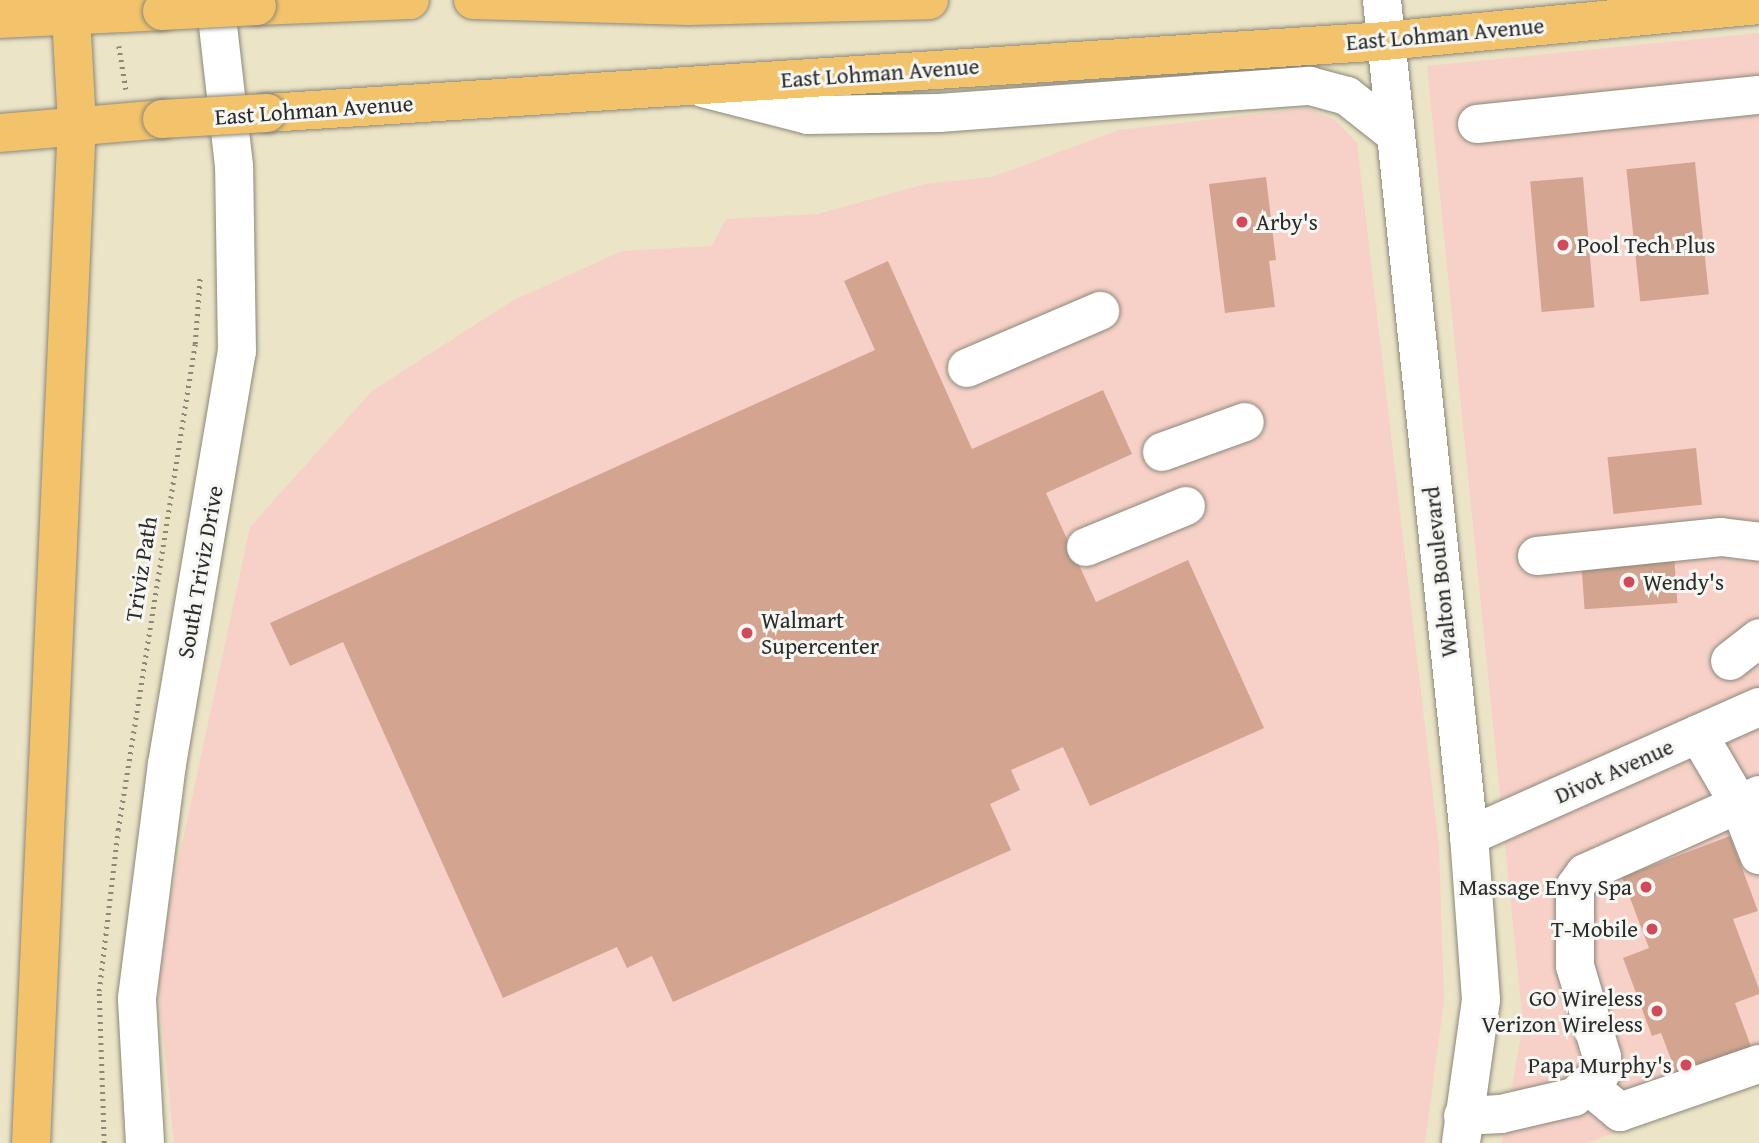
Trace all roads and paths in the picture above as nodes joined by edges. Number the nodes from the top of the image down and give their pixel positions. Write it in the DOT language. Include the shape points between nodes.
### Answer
graph roads {
  1 [pos="215,0"];
  2 [pos="410,0"];
  3 [pos="473,0"];
  4 [pos="929,0"];
  5 [pos="1382,0"];
  6 [pos="1759,5"];
  7 [pos="71,6"];
  8 [pos="0,19"];
  9 [pos="1385,41"];
  10 [pos="119,45"];
  11 [pos="695,85"];
  12 [pos="126,90"];
  13 [pos="1758,105"];
  14 [pos="76,124"];
  15 [pos="1477,124"];
  16 [pos="0,133"];
  17 [pos="1395,134"];
  18 [pos="200,272"];
  19 [pos="1100,311"];
  20 [pos="967,368"];
  21 [pos="1245,422"];
  22 [pos="1162,452"];
  23 [pos="1186,506"];
  24 [pos="1759,542"];
  25 [pos="1086,547"];
  26 [pos="1537,556"];
  27 [pos="1759,638"];
  28 [pos="1730,661"];
  29 [pos="1759,707"];
  30 [pos="1698,734"];
  31 [pos="1749,800"];
  32 [pos="1469,836"];
  33 [pos="1759,855"];
  34 [pos="1759,1064"];
  35 [pos="1590,1087"];
  36 [pos="1462,1130"];
  37 [pos="31,1143"];
  38 [pos="104,1143"];
  39 [pos="145,1143"];
  1 -- 39 [label="street, South Triviz Drive" via="234,166 237,352 167,764 136,998"];
  2 -- 7 [label="main road, bridge" via="162,11"];
  3 -- 4 [label="main road" via="689,6"];
  5 -- 9 [label="street, Walton Boulevard"];
  6 -- 9 [label="main road, East Lohman Avenue"];
  7 -- 8 [label="main road"];
  7 -- 14 [label="main road"];
  9 -- 11 [label="main road, East Lohman Avenue"];
  9 -- 17 [label="street, Walton Boulevard"];
  10 -- 12 [label="path"];
  11 -- 14 [label="main road, East Lohman Avenue, bridge"];
  11 -- 17 [label="street" via="808,115 967,111 1310,86 1347,96"];
  13 -- 15 [label="street"];
  14 -- 16 [label="main road, East Lohman Avenue"];
  14 -- 37 [label="main road"];
  17 -- 32 [label="street, Walton Boulevard"];
  18 -- 38 [label="path, Triviz Path" via="195,344 118,830 100,977"];
  19 -- 20 [label="street"];
  21 -- 22 [label="street"];
  23 -- 25 [label="street"];
  24 -- 26 [label="street" via="1721,537"];
  27 -- 28 [label="street"];
  29 -- 30 [label="street, Divot Avenue"];
  30 -- 31 [label="street"];
  30 -- 32 [label="street, Divot Avenue"];
  31 -- 33 [label="street"];
  31 -- 35 [label="street" via="1585,873 1574,887 1575,966 1602,1057 1601,1073"];
  32 -- 36 [label="street, Walton Boulevard" via="1480,1000"];
  34 -- 35 [label="street" via="1620,1112"];
  35 -- 36 [label="street" via="1574,1097 1502,1114"];
}
